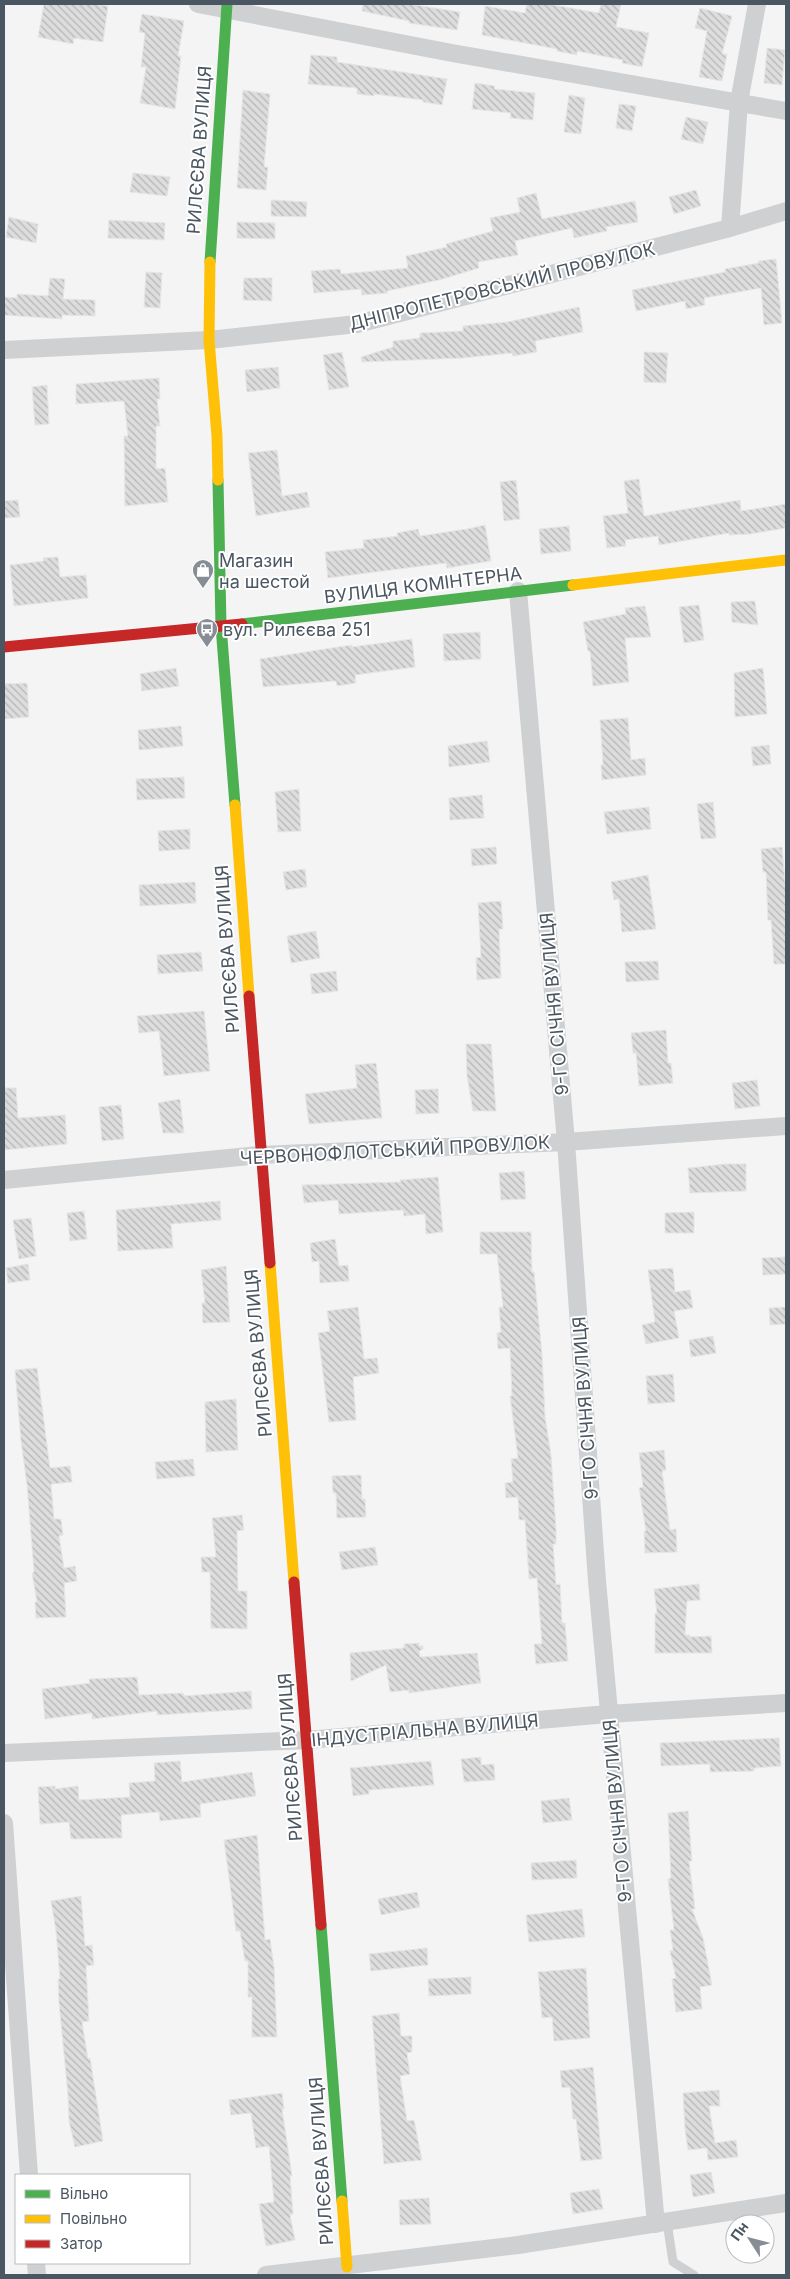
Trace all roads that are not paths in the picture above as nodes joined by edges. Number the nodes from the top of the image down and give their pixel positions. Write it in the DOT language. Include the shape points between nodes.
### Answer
graph roads {
  1 [pos="198,4"];
  2 [pos="757,4"];
  3 [pos="227,6"];
  4 [pos="739,102"];
  5 [pos="786,111"];
  6 [pos="786,211"];
  7 [pos="730,228"];
  8 [pos="209,340"];
  9 [pos="4,350"];
  10 [pos="786,560"];
  11 [pos="518,591"];
  12 [pos="221,626"];
  13 [pos="4,647"];
  14 [pos="786,1126"];
  15 [pos="566,1142"];
  16 [pos="260,1155"];
  17 [pos="4,1180"];
  18 [pos="786,1703"];
  19 [pos="608,1714"];
  20 [pos="307,1740"];
  21 [pos="4,1754"];
  22 [pos="4,1823"];
  23 [pos="29,2174"];
  24 [pos="786,2203"];
  25 [pos="661,2223"];
  26 [pos="347,2267"];
  27 [pos="266,2275"];
  28 [pos="694,2275"];
  1 -- 3 [label="street"];
  2 -- 4 [label="street"];
  3 -- 4 [label="street" via="452,53"];
  3 -- 8 [label="street, РИЛЄЄВА ВУЛИЦЯ"];
  4 -- 5 [label="street"];
  4 -- 7 [label="street"];
  6 -- 7 [label="street, ДНІПРОПЕТРОВСЬКИЙ ПРОВУЛОК"];
  7 -- 8 [label="street, ДНІПРОПЕТРОВСЬКИЙ ПРОВУЛОК" via="357,324"];
  8 -- 9 [label="street, ДНІПРОПЕТРОВСЬКИЙ ПРОВУЛОК"];
  8 -- 12 [label="street, РИЛЄЄВА ВУЛИЦЯ" via="217,436"];
  10 -- 11 [label="street, ВУЛИЦЯ КОМІНТЕРНА"];
  11 -- 12 [label="street, ВУЛИЦЯ КОМІНТЕРНА"];
  11 -- 15 [label="street, 9-ГО СІЧНЯ ВУЛИЦЯ"];
  12 -- 13 [label="street, ВУЛИЦЯ КОМІНТЕРНА"];
  12 -- 16 [label="street, РИЛЄЄВА ВУЛИЦЯ"];
  14 -- 15 [label="street, ЧЕРВОНОФЛОТСЬКИЙ ПРОВУЛОК"];
  15 -- 16 [label="street, ЧЕРВОНОФЛОТСЬКИЙ ПРОВУЛОК"];
  15 -- 19 [label="street, 9-ГО СІЧНЯ ВУЛИЦЯ"];
  16 -- 17 [label="street, ЧЕРВОНОФЛОТСЬКИЙ ПРОВУЛОК"];
  16 -- 20 [label="street, РИЛЄЄВА ВУЛИЦЯ"];
  18 -- 19 [label="street, ІНДУСТРІАЛЬНА ВУЛИЦЯ"];
  19 -- 20 [label="street, ІНДУСТРІАЛЬНА ВУЛИЦЯ"];
  19 -- 25 [label="street, 9-ГО СІЧНЯ ВУЛИЦЯ"];
  20 -- 21 [label="street, ІНДУСТРІАЛЬНА ВУЛИЦЯ"];
  20 -- 26 [label="street, РИЛЄЄВА ВУЛИЦЯ"];
  22 -- 23 [label="street"];
  24 -- 25 [label="street"];
  25 -- 26 [label="street"];
  25 -- 28 [label="lane" via="673,2262"];
  26 -- 27 [label="street"];
}
